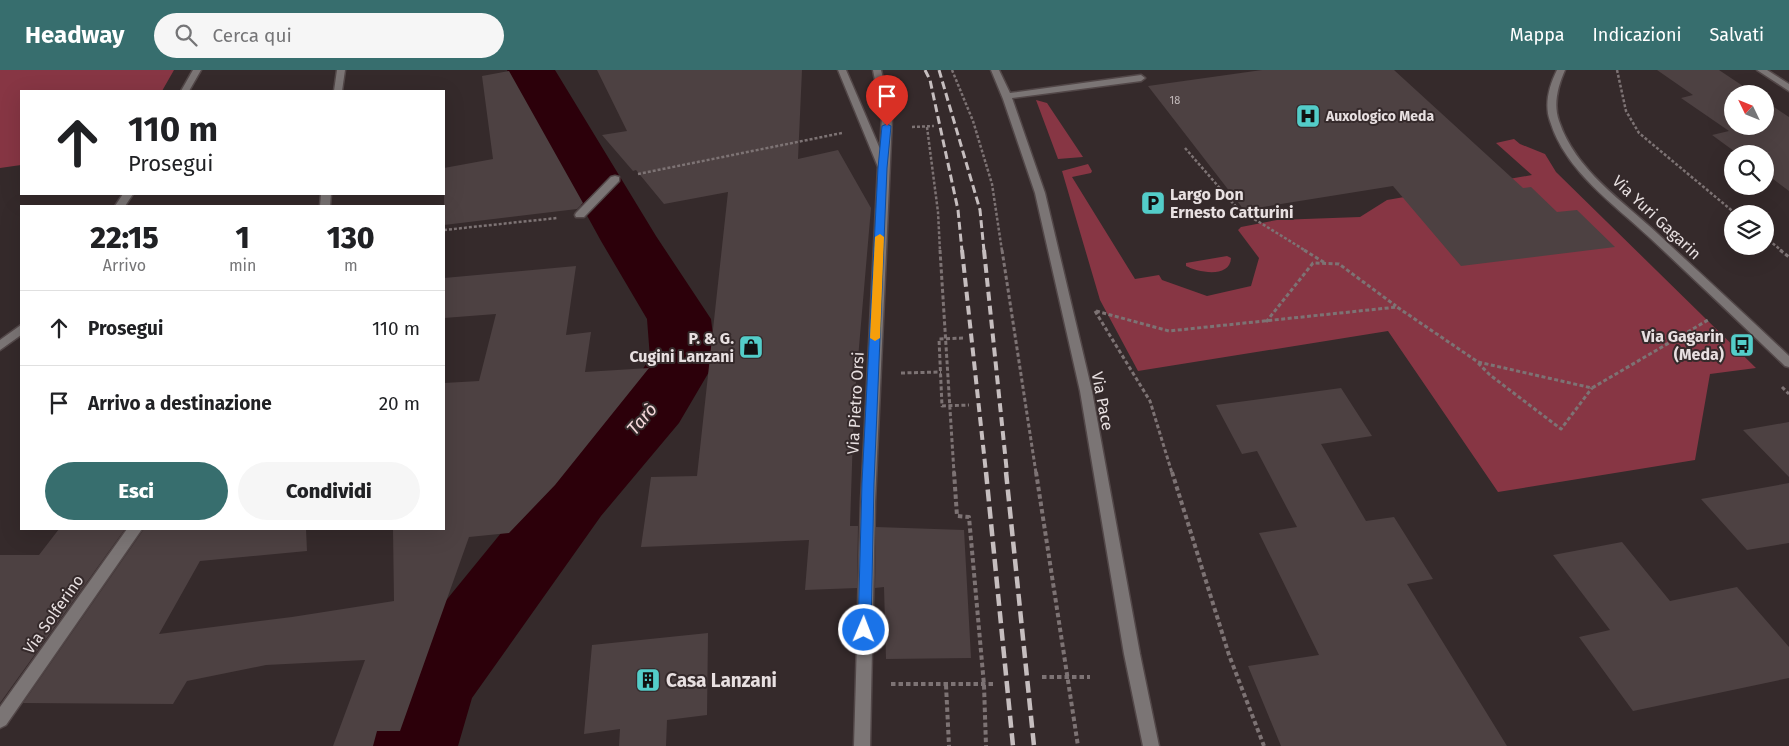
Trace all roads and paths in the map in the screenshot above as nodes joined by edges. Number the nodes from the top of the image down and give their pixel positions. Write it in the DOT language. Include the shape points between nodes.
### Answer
graph roads {
  1 [pos="197,70"];
  2 [pos="341,70"];
  3 [pos="842,70"];
  4 [pos="877,70"];
  5 [pos="952,70"];
  6 [pos="995,70"];
  7 [pos="1561,70"];
  8 [pos="1617,70"];
  9 [pos="1761,70"];
  10 [pos="1141,78"];
  11 [pos="1789,88"];
  12 [pos="186,90"];
  13 [pos="338,90"];
  14 [pos="1006,96"];
  15 [pos="934,126"];
  16 [pos="866,128"];
  17 [pos="1186,148"];
  18 [pos="883,168"];
  19 [pos="615,179"];
  20 [pos="1725,205"];
  21 [pos="580,215"];
  22 [pos="445,230"];
  23 [pos="1774,244"];
  24 [pos="1789,257"];
  25 [pos="1325,263"];
  26 [pos="1397,307"];
  27 [pos="1742,319"];
  28 [pos="1266,322"];
  29 [pos="20,330"];
  30 [pos="946,338"];
  31 [pos="963,338"];
  32 [pos="0,346"];
  33 [pos="1478,362"];
  34 [pos="1789,363"];
  35 [pos="940,372"];
  36 [pos="873,373"];
  37 [pos="1592,388"];
  38 [pos="969,404"];
  39 [pos="950,406"];
  40 [pos="134,530"];
  41 [pos="1067,676"];
  42 [pos="1042,677"];
  43 [pos="1090,677"];
  44 [pos="996,684"];
  45 [pos="863,685"];
  46 [pos="946,685"];
  47 [pos="984,685"];
  48 [pos="0,720"];
  49 [pos="862,746"];
  50 [pos="949,746"];
  51 [pos="986,746"];
  52 [pos="1078,746"];
  53 [pos="1151,746"];
  54 [pos="1264,746"];
  1 -- 12 [label="street"];
  2 -- 13 [label="street"];
  3 -- 16 [label="street, Via Pietro Orsi"];
  4 -- 18 [label="street" via="887,117"];
  5 -- 41 [label="path" via="973,121 992,184"];
  6 -- 14 [label="street, Via Pace"];
  7 -- 27 [label="street, Via Yuri Gagarin" via="1552,92 1551,110 1556,128 1571,153 1608,194"];
  8 -- 20 [label="path" via="1626,110 1639,133"];
  9 -- 11 [label="street"];
  10 -- 14 [label="street"];
  14 -- 53 [label="street, Via Pace" via="1040,193 1086,391"];
  15 -- 30 [label="path" via="926,127 938,212"];
  16 -- 18 [label="street, Via Pietro Orsi"];
  16 -- 19 [label="path"];
  17 -- 25 [label="path" via="1238,209"];
  18 -- 36 [label="street, Via Pietro Orsi"];
  19 -- 21 [label="street"];
  21 -- 22 [label="path"];
  23 -- 24 [label="path"];
  25 -- 26 [label="path" via="1338,264"];
  25 -- 28 [label="path" via="1313,263"];
  26 -- 28 [label="path"];
  26 -- 33 [label="path"];
  27 -- 34 [label="street, Via Yuri Gagarin"];
  27 -- 37 [label="path" via="1711,318"];
  28 -- 54 [label="path" via="1169,331 1095,311 1150,401 1229,655"];
  29 -- 32 [label="street"];
  30 -- 31 [label="path"];
  30 -- 35 [label="path" via="939,339"];
  30 -- 39 [label="path"];
  33 -- 37 [label="path"];
  33 -- 37 [label="path" via="1490,375 1562,429"];
  35 -- 36 [label="path"];
  35 -- 39 [label="path" via="942,406"];
  36 -- 45 [label="street, Via Pietro Orsi"];
  38 -- 39 [label="path"];
  39 -- 47 [label="path" via="957,516 969,517"];
  40 -- 48 [label="street, Via Solferino"];
  41 -- 42 [label="path"];
  41 -- 43 [label="path"];
  41 -- 52 [label="path"];
  44 -- 47 [label="path"];
  45 -- 46 [label="path"];
  45 -- 49 [label="street, Via Pietro Orsi"];
  46 -- 47 [label="path"];
  46 -- 50 [label="path"];
  47 -- 51 [label="path"];
}
